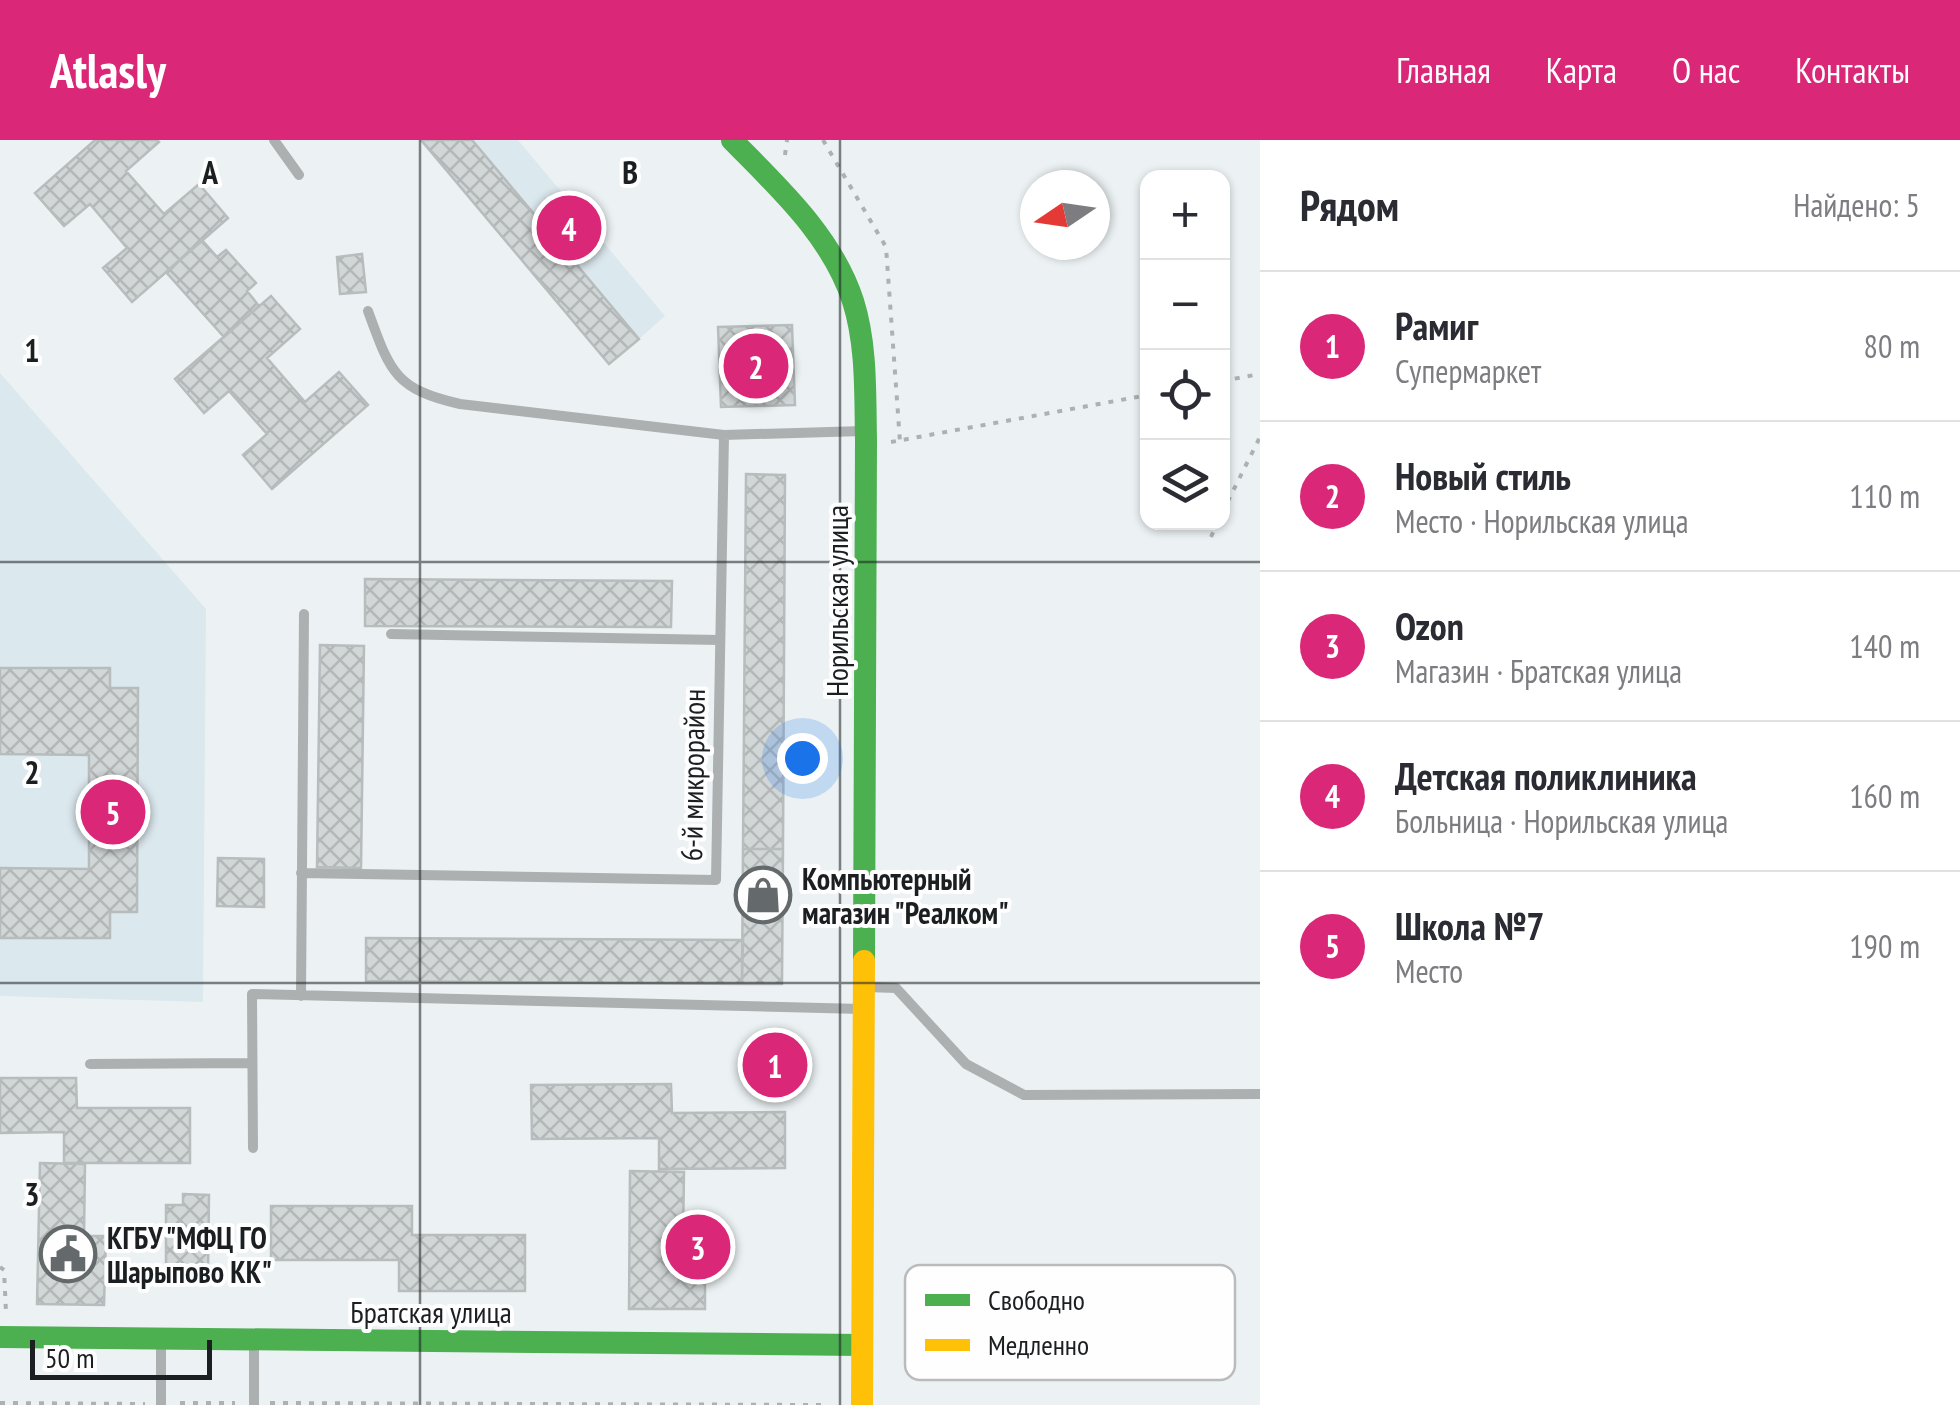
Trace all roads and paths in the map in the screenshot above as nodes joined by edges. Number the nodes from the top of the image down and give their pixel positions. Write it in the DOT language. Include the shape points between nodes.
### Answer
graph roads {
  1 [pos="274,140"];
  2 [pos="732,140"];
  3 [pos="299,176"];
  4 [pos="368,311"];
  5 [pos="1260,374"];
  6 [pos="1230,380"];
  7 [pos="1140,397"];
  8 [pos="866,430"];
  9 [pos="724,435"];
  10 [pos="1260,437"];
  11 [pos="888,442"];
  12 [pos="1230,497"];
  13 [pos="1214,530"];
  14 [pos="1210,537"];
  15 [pos="304,614"];
  16 [pos="391,634"];
  17 [pos="720,640"];
  18 [pos="301,873"];
  19 [pos="301,996"];
  20 [pos="864,998"];
  21 [pos="252,1063"];
  22 [pos="90,1064"];
  23 [pos="1260,1094"];
  24 [pos="253,1148"];
  25 [pos="0,1266"];
  26 [pos="3,1337"];
  27 [pos="161,1338"];
  28 [pos="254,1339"];
  29 [pos="862,1344"];
  30 [pos="0,1404"];
  31 [pos="161,1404"];
  32 [pos="254,1404"];
  33 [pos="823,1405"];
  34 [pos="862,1405"];
  1 -- 3 [label="lane"];
  2 -- 8 [label="street, Норильская улица" via="832,256 853,298 864,351"];
  4 -- 9 [label="lane" via="398,377 433,398"];
  5 -- 6 [label="path"];
  7 -- 11 [label="path"];
  8 -- 9 [label="lane"];
  8 -- 20 [label="street, Норильская улица"];
  9 -- 17 [label="lane, 6-й микрорайон"];
  10 -- 12 [label="path"];
  13 -- 14 [label="path"];
  15 -- 18 [label="lane"];
  16 -- 17 [label="lane"];
  17 -- 18 [label="lane, 6-й микрорайон" via="716,880"];
  18 -- 19 [label="lane"];
  19 -- 20 [label="lane"];
  19 -- 21 [label="lane" via="252,994"];
  20 -- 23 [label="lane" via="896,988 966,1064 1024,1096"];
  20 -- 29 [label="street, Норильская улица"];
  21 -- 22 [label="lane"];
  21 -- 24 [label="lane"];
  25 -- 26 [label="path"];
  26 -- 27 [label="street, Братская улица"];
  27 -- 28 [label="street, Братская улица"];
  27 -- 31 [label="lane"];
  28 -- 29 [label="street, Братская улица"];
  28 -- 32 [label="lane"];
  29 -- 34 [label="street, Норильская улица"];
  30 -- 31 [label="path"];
  31 -- 32 [label="path"];
  32 -- 33 [label="path"];
}
